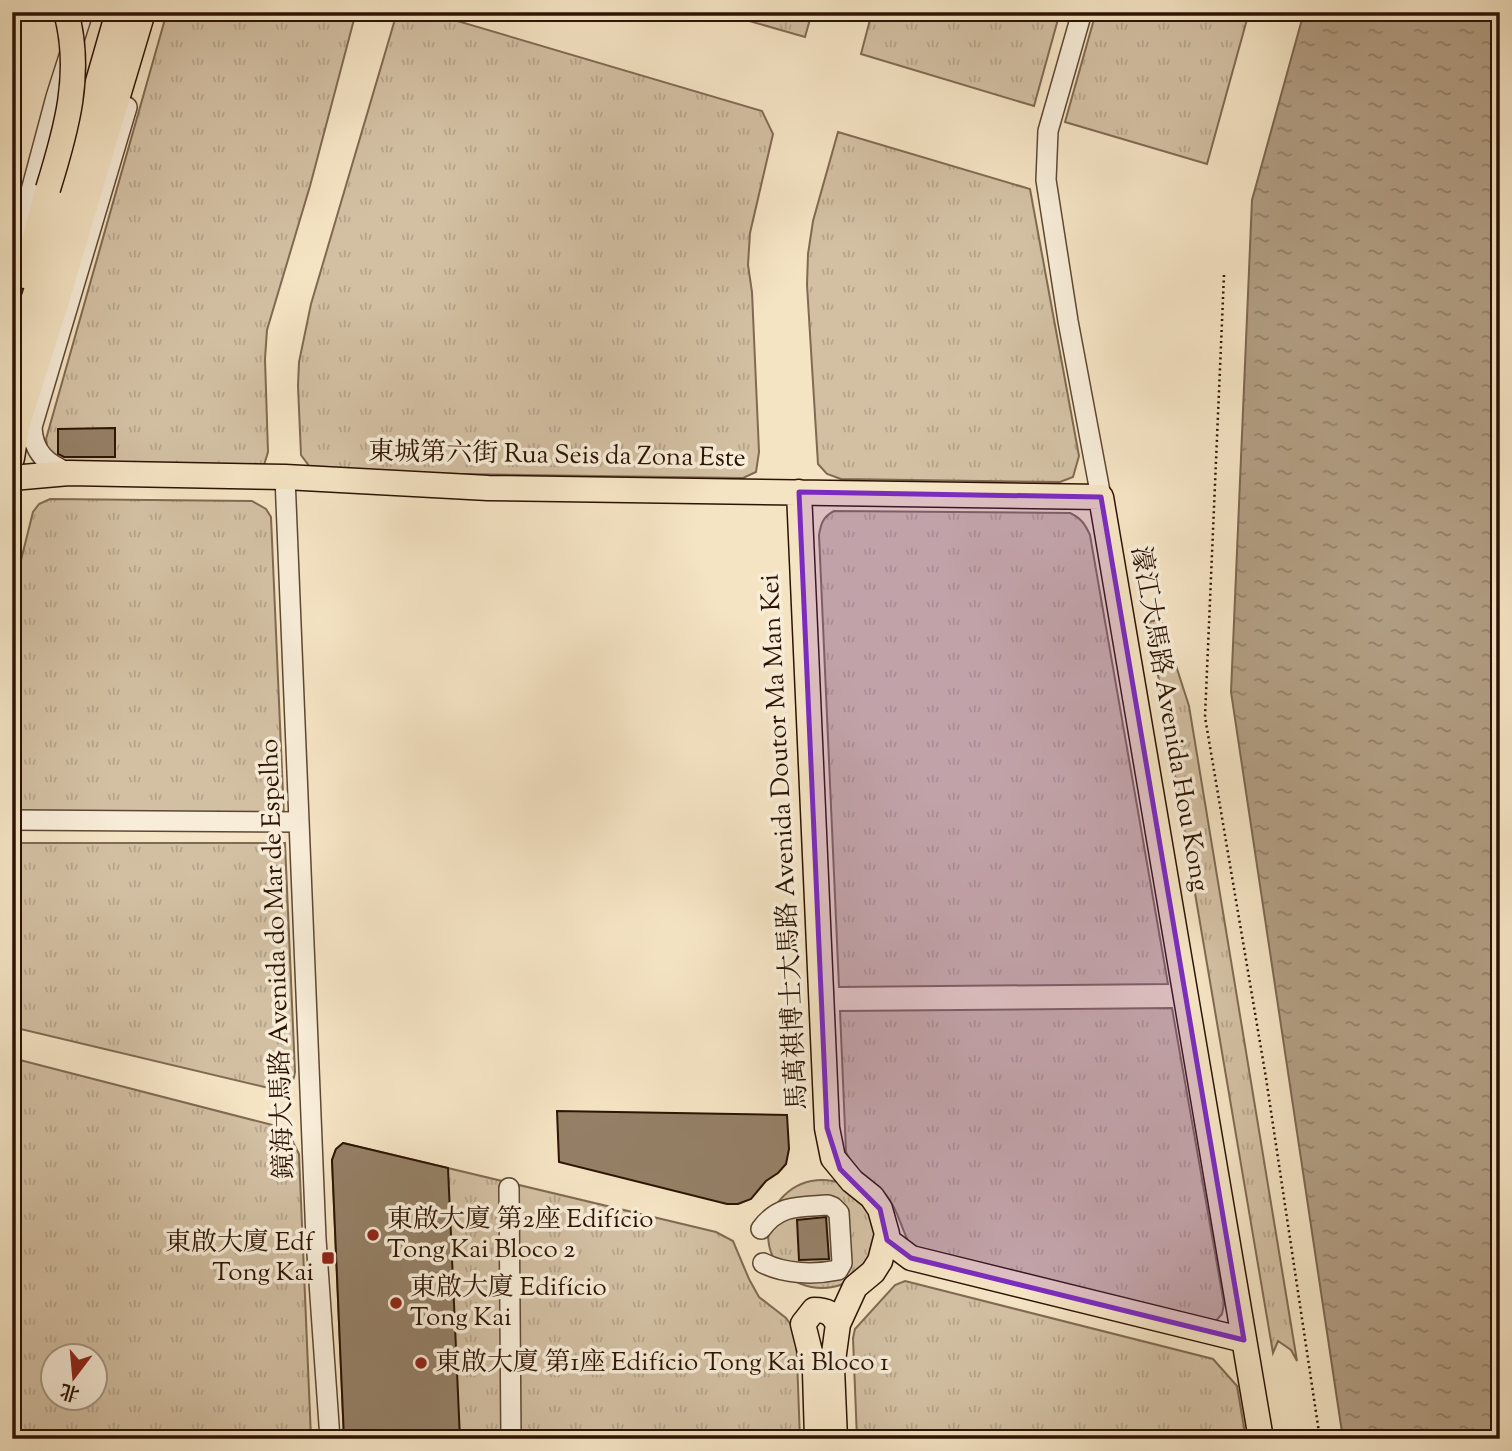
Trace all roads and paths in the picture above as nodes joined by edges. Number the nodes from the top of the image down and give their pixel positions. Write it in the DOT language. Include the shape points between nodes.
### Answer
graph roads {
  1 [pos="66,12"];
  2 [pos="83,12"];
  3 [pos="118,12"];
  4 [pos="143,12"];
  5 [pos="1082,12"];
  6 [pos="137,74"];
  7 [pos="12,262"];
  8 [pos="1224,275"];
  9 [pos="12,320"];
  10 [pos="12,366"];
  11 [pos="12,458"];
  12 [pos="68,473"];
  13 [pos="285,477"];
  14 [pos="12,478"];
  15 [pos="799,492"];
  16 [pos="1101,497"];
  17 [pos="12,820"];
  18 [pos="299,821"];
  19 [pos="509,1188"];
  20 [pos="761,1229"];
  21 [pos="887,1240"];
  22 [pos="763,1263"];
  23 [pos="838,1324"];
  24 [pos="1244,1340"];
  25 [pos="330,1439"];
  26 [pos="511,1439"];
  27 [pos="817,1439"];
  28 [pos="835,1439"];
  29 [pos="1261,1439"];
  30 [pos="1320,1439"];
  1 -- 9 [label="main road, bridge" via="73,94"];
  2 -- 7 [label="street"];
  3 -- 10 [label="main road"];
  4 -- 11 [label="main road" via="17,426"];
  5 -- 16 [label="street, 濠江大馬路 Avenida Hou Kong" via="1045,155 1068,321"];
  6 -- 12 [label="street" via="33,427 40,454"];
  8 -- 30 [label="path" via="1205,717"];
  12 -- 13 [label="main road, 東城第六街 Rua Seis da Zona Este"];
  12 -- 14 [label="main road, 東城第六街 Rua Seis da Zona Este"];
  13 -- 15 [label="main road, 東城第六街 Rua Seis da Zona Este" via="488,488"];
  13 -- 18 [label="street, 鏡海大馬路 Avenida do Mar de Espelho"];
  15 -- 16 [label="main road, 東城第六街 Rua Seis da Zona Este"];
  15 -- 21 [label="main road, 馬萬祺博士大馬路 Avenida Doutor Ma Man Kei" via="827,1128 834,1158 880,1209"];
  16 -- 24 [label="main road, 濠江大馬路 Avenida Hou Kong"];
  17 -- 18 [label="street"];
  18 -- 25 [label="street, 鏡海大馬路 Avenida do Mar de Espelho" via="316,1239"];
  19 -- 26 [label="street"];
  20 -- 22 [label="street" via="771,1217 792,1208 828,1205 839,1213 842,1263 838,1270 802,1272"];
  21 -- 23 [label="main road" via="873,1272 855,1287"];
  21 -- 24 [label="main road" via="911,1258"];
  23 -- 27 [label="main road" via="833,1314 814,1310 803,1324 815,1372"];
  23 -- 28 [label="main road" via="832,1368"];
  24 -- 29 [label="main road, 濠江大馬路 Avenida Hou Kong"];
}
